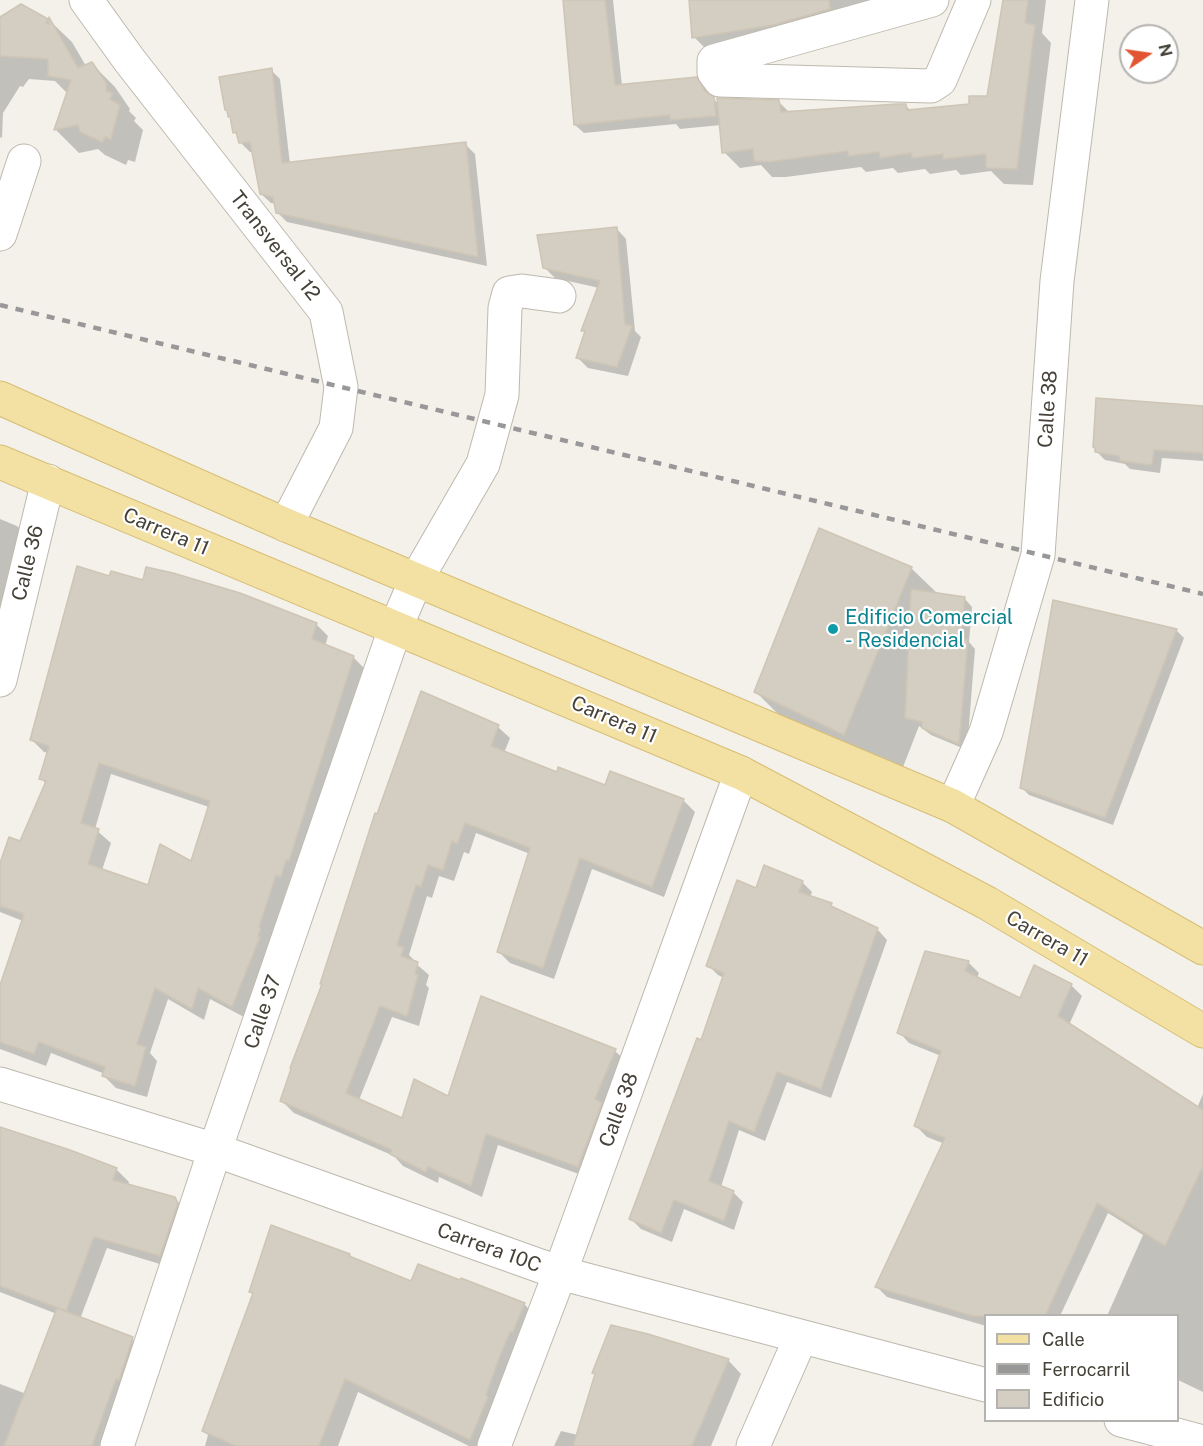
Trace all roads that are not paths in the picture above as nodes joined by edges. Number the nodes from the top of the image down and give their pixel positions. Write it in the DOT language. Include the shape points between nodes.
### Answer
graph roads {
  1 [pos="86,0"];
  2 [pos="932,0"];
  3 [pos="974,0"];
  4 [pos="1092,0"];
  5 [pos="24,161"];
  6 [pos="0,234"];
  7 [pos="559,296"];
  8 [pos="0,398"];
  9 [pos="0,462"];
  10 [pos="48,481"];
  11 [pos="286,525"];
  12 [pos="416,580"];
  13 [pos="394,628"];
  14 [pos="0,680"];
  15 [pos="741,773"];
  16 [pos="953,806"];
  17 [pos="1203,948"];
  18 [pos="1203,1031"];
  19 [pos="0,1084"];
  20 [pos="215,1150"];
  21 [pos="560,1273"];
  22 [pos="801,1337"];
  23 [pos="984,1384"];
  24 [pos="1128,1422"];
  25 [pos="1203,1442"];
  26 [pos="117,1446"];
  27 [pos="494,1446"];
  28 [pos="753,1446"];
  1 -- 11 [label="street, Transversal 12" via="326,312 341,387 336,428"];
  2 -- 3 [label="street" via="714,61 714,72 720,80 931,87 940,80"];
  4 -- 16 [label="street, Calle 38" via="1057,280 1038,555 986,732"];
  5 -- 6 [label="street"];
  7 -- 12 [label="street, Calle 37" via="509,293 502,395 483,464"];
  8 -- 11 [label="main road"];
  9 -- 10 [label="main road, Carrera 11"];
  10 -- 13 [label="main road, Carrera 11"];
  10 -- 14 [label="street, Calle 36"];
  11 -- 12 [label="main road"];
  12 -- 13 [label="street, Calle 37"];
  12 -- 16 [label="main road"];
  13 -- 15 [label="main road, Carrera 11"];
  13 -- 20 [label="street, Calle 37"];
  15 -- 18 [label="main road, Carrera 11" via="987,903"];
  15 -- 21 [label="street, Calle 38"];
  16 -- 17 [label="main road"];
  19 -- 20 [label="street, Carrera 10C"];
  20 -- 21 [label="street, Carrera 10C"];
  20 -- 26 [label="street, Calle 37"];
  21 -- 22 [label="street, Carrera 10C"];
  21 -- 27 [label="street, Calle 38"];
  22 -- 23 [label="street, Carrera 10C"];
  22 -- 28 [label="street"];
  24 -- 25 [label="street"];
}
